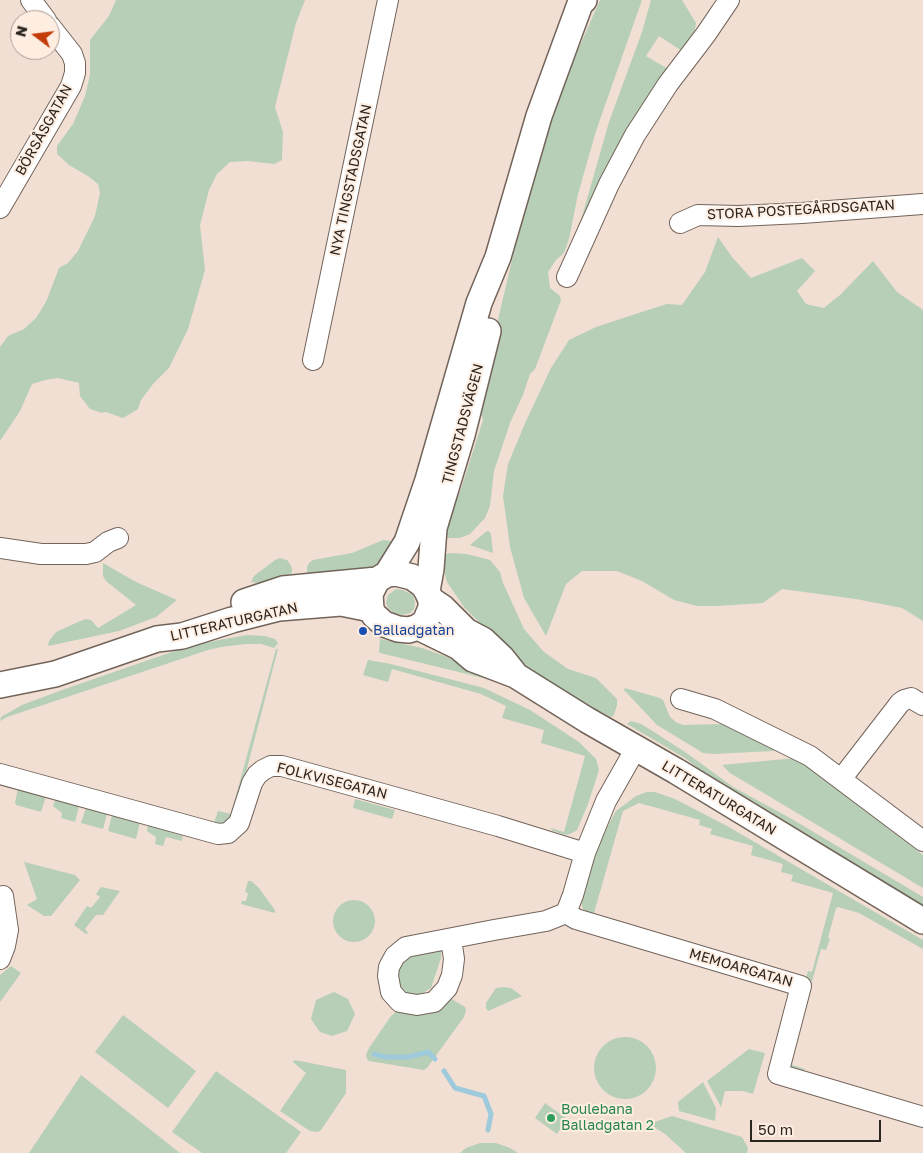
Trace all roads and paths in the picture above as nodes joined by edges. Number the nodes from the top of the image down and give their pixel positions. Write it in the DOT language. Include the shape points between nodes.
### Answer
graph roads {
  1 [pos="30,0"];
  2 [pos="388,0"];
  3 [pos="729,0"];
  4 [pos="581,1"];
  5 [pos="38,10"];
  6 [pos="60,39"];
  7 [pos="923,204"];
  8 [pos="0,208"];
  9 [pos="680,223"];
  10 [pos="498,257"];
  11 [pos="567,277"];
  12 [pos="314,360"];
  13 [pos="118,538"];
  14 [pos="0,548"];
  15 [pos="382,577"];
  16 [pos="430,587"];
  17 [pos="371,608"];
  18 [pos="418,627"];
  19 [pos="157,639"];
  20 [pos="515,675"];
  21 [pos="0,685"];
  22 [pos="681,700"];
  23 [pos="923,705"];
  24 [pos="636,748"];
  25 [pos="0,774"];
  26 [pos="842,778"];
  27 [pos="923,841"];
  28 [pos="585,852"];
  29 [pos="1,892"];
  30 [pos="566,913"];
  31 [pos="923,921"];
  32 [pos="451,939"];
  33 [pos="0,959"];
  34 [pos="923,1117"];
  1 -- 5 [label="street"];
  2 -- 12 [label="street, NYA TINGSTADSGATAN"];
  3 -- 11 [label="street" via="635,134"];
  4 -- 10 [label="street, TINGSTADSVÄGEN" via="540,116"];
  6 -- 8 [label="street, BÖRSÅSGATAN" via="75,63 71,86"];
  7 -- 9 [label="street, STORA POSTEGÅRDSGATAN" via="802,213 698,215"];
  10 -- 15 [label="street, TINGSTADSVÄGEN" via="479,303 413,525 406,542"];
  10 -- 16 [label="street, TINGSTADSVÄGEN" via="494,304 462,435 434,528"];
  13 -- 14 [label="street" via="86,554 41,554"];
  15 -- 16 [label="street, LITTERATURGATAN" via="396,574 412,577"];
  15 -- 17 [label="street" via="370,594"];
  15 -- 19 [label="street, LITTERATURGATAN" via="283,589 175,628"];
  16 -- 18 [label="street" via="431,608 425,622"];
  16 -- 20 [label="street, LITTERATURGATAN" via="443,608 466,631 483,640"];
  17 -- 18 [label="street, LITTERATURGATAN" via="374,615 391,627 409,630"];
  17 -- 19 [label="street, LITTERATURGATAN" via="341,603 279,608 182,636"];
  18 -- 20 [label="street, LITTERATURGATAN" via="459,647 473,659"];
  19 -- 21 [label="street, LITTERATURGATAN" via="55,674"];
  20 -- 24 [label="street, LITTERATURGATAN"];
  22 -- 26 [label="street" via="715,709 780,740"];
  23 -- 26 [label="street" via="911,698 900,703"];
  24 -- 28 [label="street" via="606,801"];
  24 -- 31 [label="street, LITTERATURGATAN"];
  25 -- 28 [label="street, FOLKVISEGATAN" via="223,834 239,823 257,775 271,766 282,766"];
  26 -- 27 [label="street"];
  28 -- 30 [label="street"];
  29 -- 33 [label="street" via="8,930"];
  30 -- 32 [label="street" via="546,921"];
  30 -- 34 [label="street, MEMOARGATAN" via="576,919 801,986 778,1074"];
}
